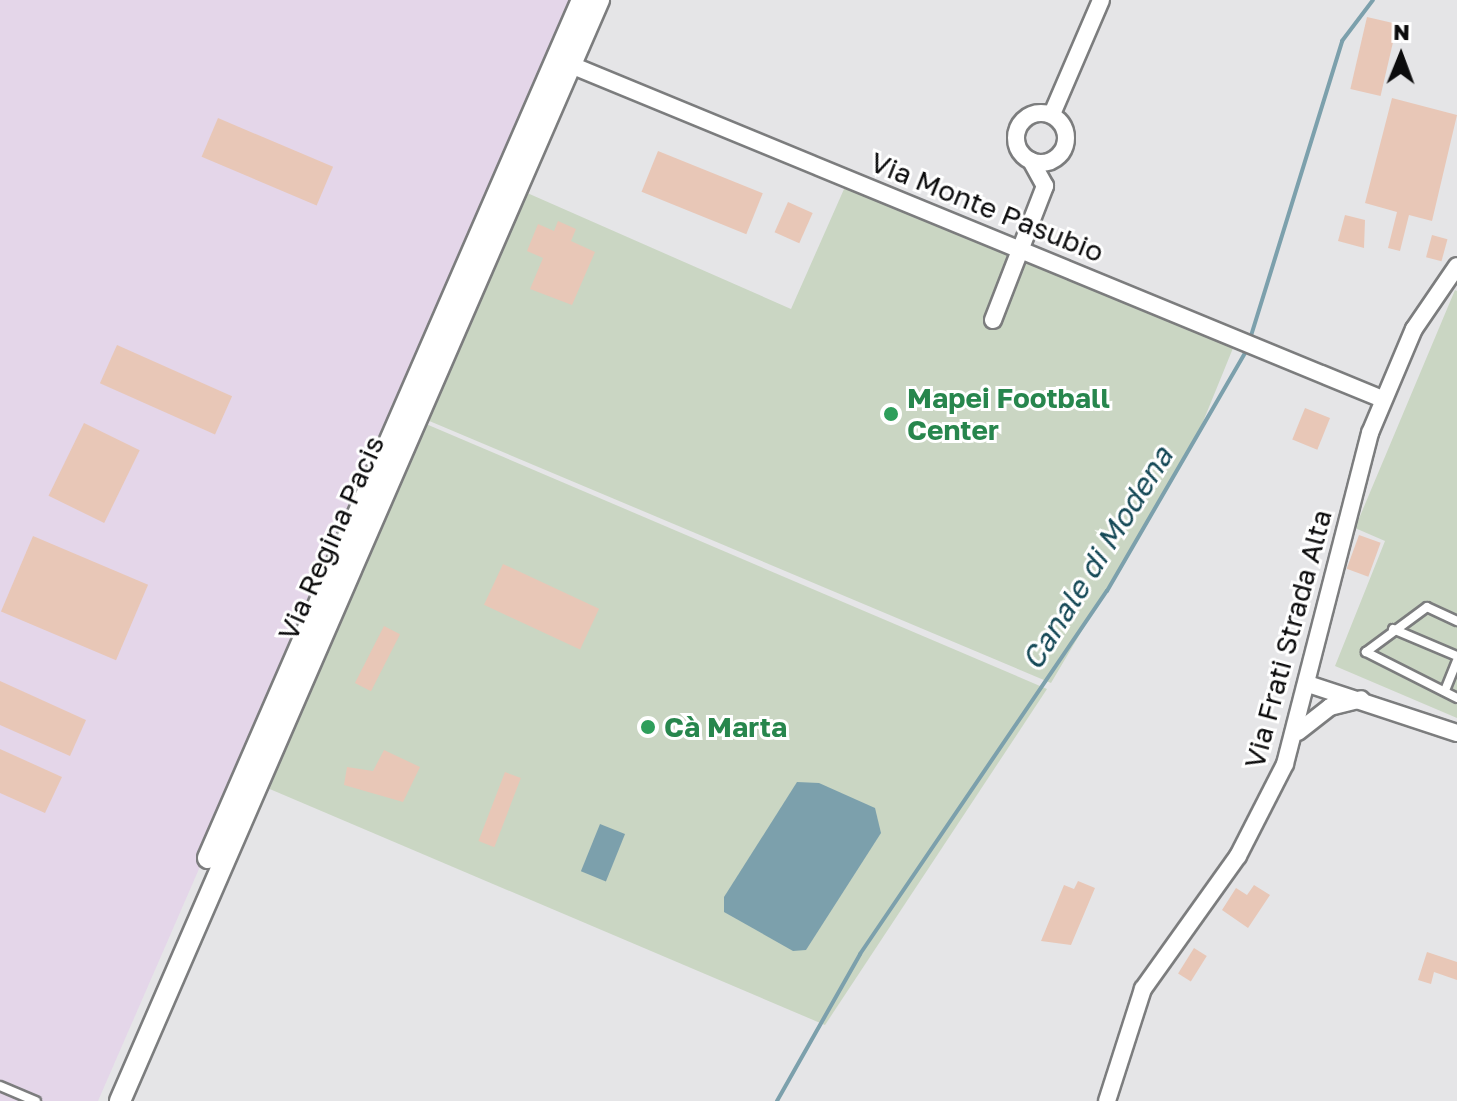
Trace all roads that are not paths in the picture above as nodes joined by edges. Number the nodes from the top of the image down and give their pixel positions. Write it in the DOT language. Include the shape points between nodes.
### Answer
graph roads {
  1 [pos="582,0"];
  2 [pos="599,0"];
  3 [pos="1101,0"];
  4 [pos="571,65"];
  5 [pos="1052,114"];
  6 [pos="1031,161"];
  7 [pos="1021,249"];
  8 [pos="1457,266"];
  9 [pos="993,320"];
  10 [pos="414,381"];
  11 [pos="1382,399"];
  12 [pos="369,521"];
  13 [pos="1457,621"];
  14 [pos="1393,629"];
  15 [pos="1457,659"];
  16 [pos="1308,684"];
  17 [pos="1446,688"];
  18 [pos="1367,698"];
  19 [pos="1457,698"];
  20 [pos="1457,733"];
  21 [pos="1294,736"];
  22 [pos="0,1086"];
  23 [pos="36,1101"];
  24 [pos="105,1101"];
  25 [pos="120,1101"];
  26 [pos="1107,1101"];
  1 -- 10 [label="street, Via Regina Pacis"];
  2 -- 4 [label="street, Via Regina Pacis"];
  3 -- 5 [label="street"];
  4 -- 7 [label="street, Via Monte Pasubio"];
  4 -- 12 [label="street, Via Regina Pacis"];
  5 -- 6 [label="street" via="1064,126 1063,152 1048,162"];
  5 -- 6 [label="street" via="1036,112 1018,126 1018,149"];
  6 -- 7 [label="street" via="1045,186"];
  7 -- 9 [label="street"];
  7 -- 11 [label="street, Via Monte Pasubio"];
  8 -- 11 [label="street, Via Frati Strada Alta" via="1414,329"];
  10 -- 12 [label="lane" via="364,511"];
  10 -- 24 [label="street, Via Regina Pacis"];
  11 -- 16 [label="street, Via Frati Strada Alta"];
  12 -- 25 [label="street, Via Regina Pacis"];
  13 -- 14 [label="lane" via="1427,607"];
  14 -- 15 [label="lane"];
  14 -- 17 [label="lane" via="1366,655"];
  15 -- 17 [label="lane"];
  16 -- 18 [label="street"];
  16 -- 21 [label="street, Via Frati Strada Alta"];
  17 -- 19 [label="lane"];
  18 -- 20 [label="street"];
  18 -- 21 [label="street" via="1330,707"];
  21 -- 26 [label="street, Via Frati Strada Alta" via="1238,856 1143,989"];
  22 -- 23 [label="lane"];
}
